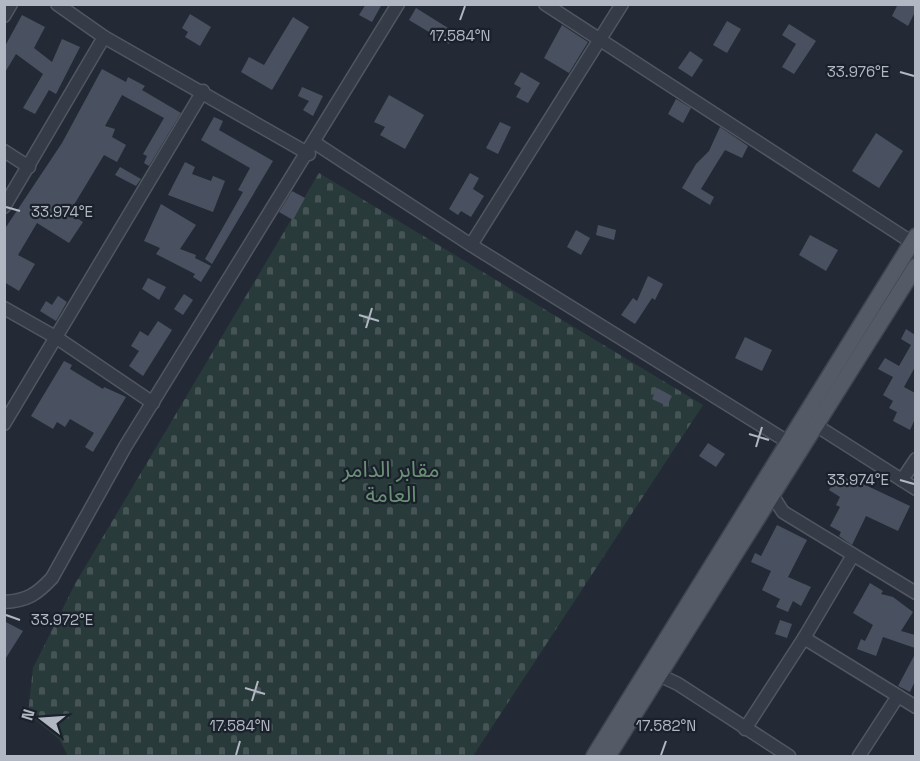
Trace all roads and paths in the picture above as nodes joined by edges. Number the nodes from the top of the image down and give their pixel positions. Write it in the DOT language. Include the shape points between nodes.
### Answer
graph roads {
  1 [pos="11,4"];
  2 [pos="57,4"];
  3 [pos="398,4"];
  4 [pos="545,4"];
  5 [pos="622,4"];
  6 [pos="4,16"];
  7 [pos="104,37"];
  8 [pos="601,40"];
  9 [pos="203,91"];
  10 [pos="312,148"];
  11 [pos="4,151"];
  12 [pos="29,167"];
  13 [pos="4,207"];
  14 [pos="914,241"];
  15 [pos="471,244"];
  16 [pos="915,266"];
  17 [pos="4,308"];
  18 [pos="57,338"];
  19 [pos="153,403"];
  20 [pos="4,424"];
  21 [pos="817,426"];
  22 [pos="788,442"];
  23 [pos="915,459"];
  24 [pos="902,480"];
  25 [pos="767,488"];
  26 [pos="915,489"];
  27 [pos="853,555"];
  28 [pos="915,594"];
  29 [pos="4,602"];
  30 [pos="804,638"];
  31 [pos="659,675"];
  32 [pos="898,696"];
  33 [pos="915,707"];
  34 [pos="745,729"];
  35 [pos="601,755"];
  36 [pos="789,756"];
  37 [pos="860,756"];
  1 -- 6 [label="street"];
  2 -- 7 [label="street"];
  3 -- 10 [label="street"];
  4 -- 8 [label="street"];
  5 -- 8 [label="street"];
  7 -- 9 [label="street"];
  7 -- 12 [label="street"];
  8 -- 14 [label="street"];
  8 -- 15 [label="street"];
  9 -- 10 [label="street"];
  9 -- 18 [label="street"];
  10 -- 15 [label="street"];
  10 -- 19 [label="street"];
  11 -- 12 [label="street"];
  12 -- 13 [label="street"];
  14 -- 22 [label="main road"];
  15 -- 22 [label="street"];
  16 -- 21 [label="main road"];
  17 -- 18 [label="street"];
  18 -- 19 [label="street"];
  18 -- 20 [label="street"];
  19 -- 29 [label="street" via="52,578 37,594 21,601"];
  21 -- 24 [label="street"];
  21 -- 25 [label="main road"];
  22 -- 25 [label="main road"];
  23 -- 24 [label="street"];
  24 -- 26 [label="street"];
  25 -- 27 [label="street" via="783,512"];
  25 -- 31 [label="main road"];
  25 -- 35 [label="main road"];
  27 -- 28 [label="street"];
  27 -- 30 [label="street"];
  30 -- 32 [label="street"];
  30 -- 34 [label="street"];
  31 -- 34 [label="street"];
  31 -- 35 [label="main road"];
  32 -- 33 [label="street"];
  32 -- 37 [label="street"];
  34 -- 36 [label="street"];
}
